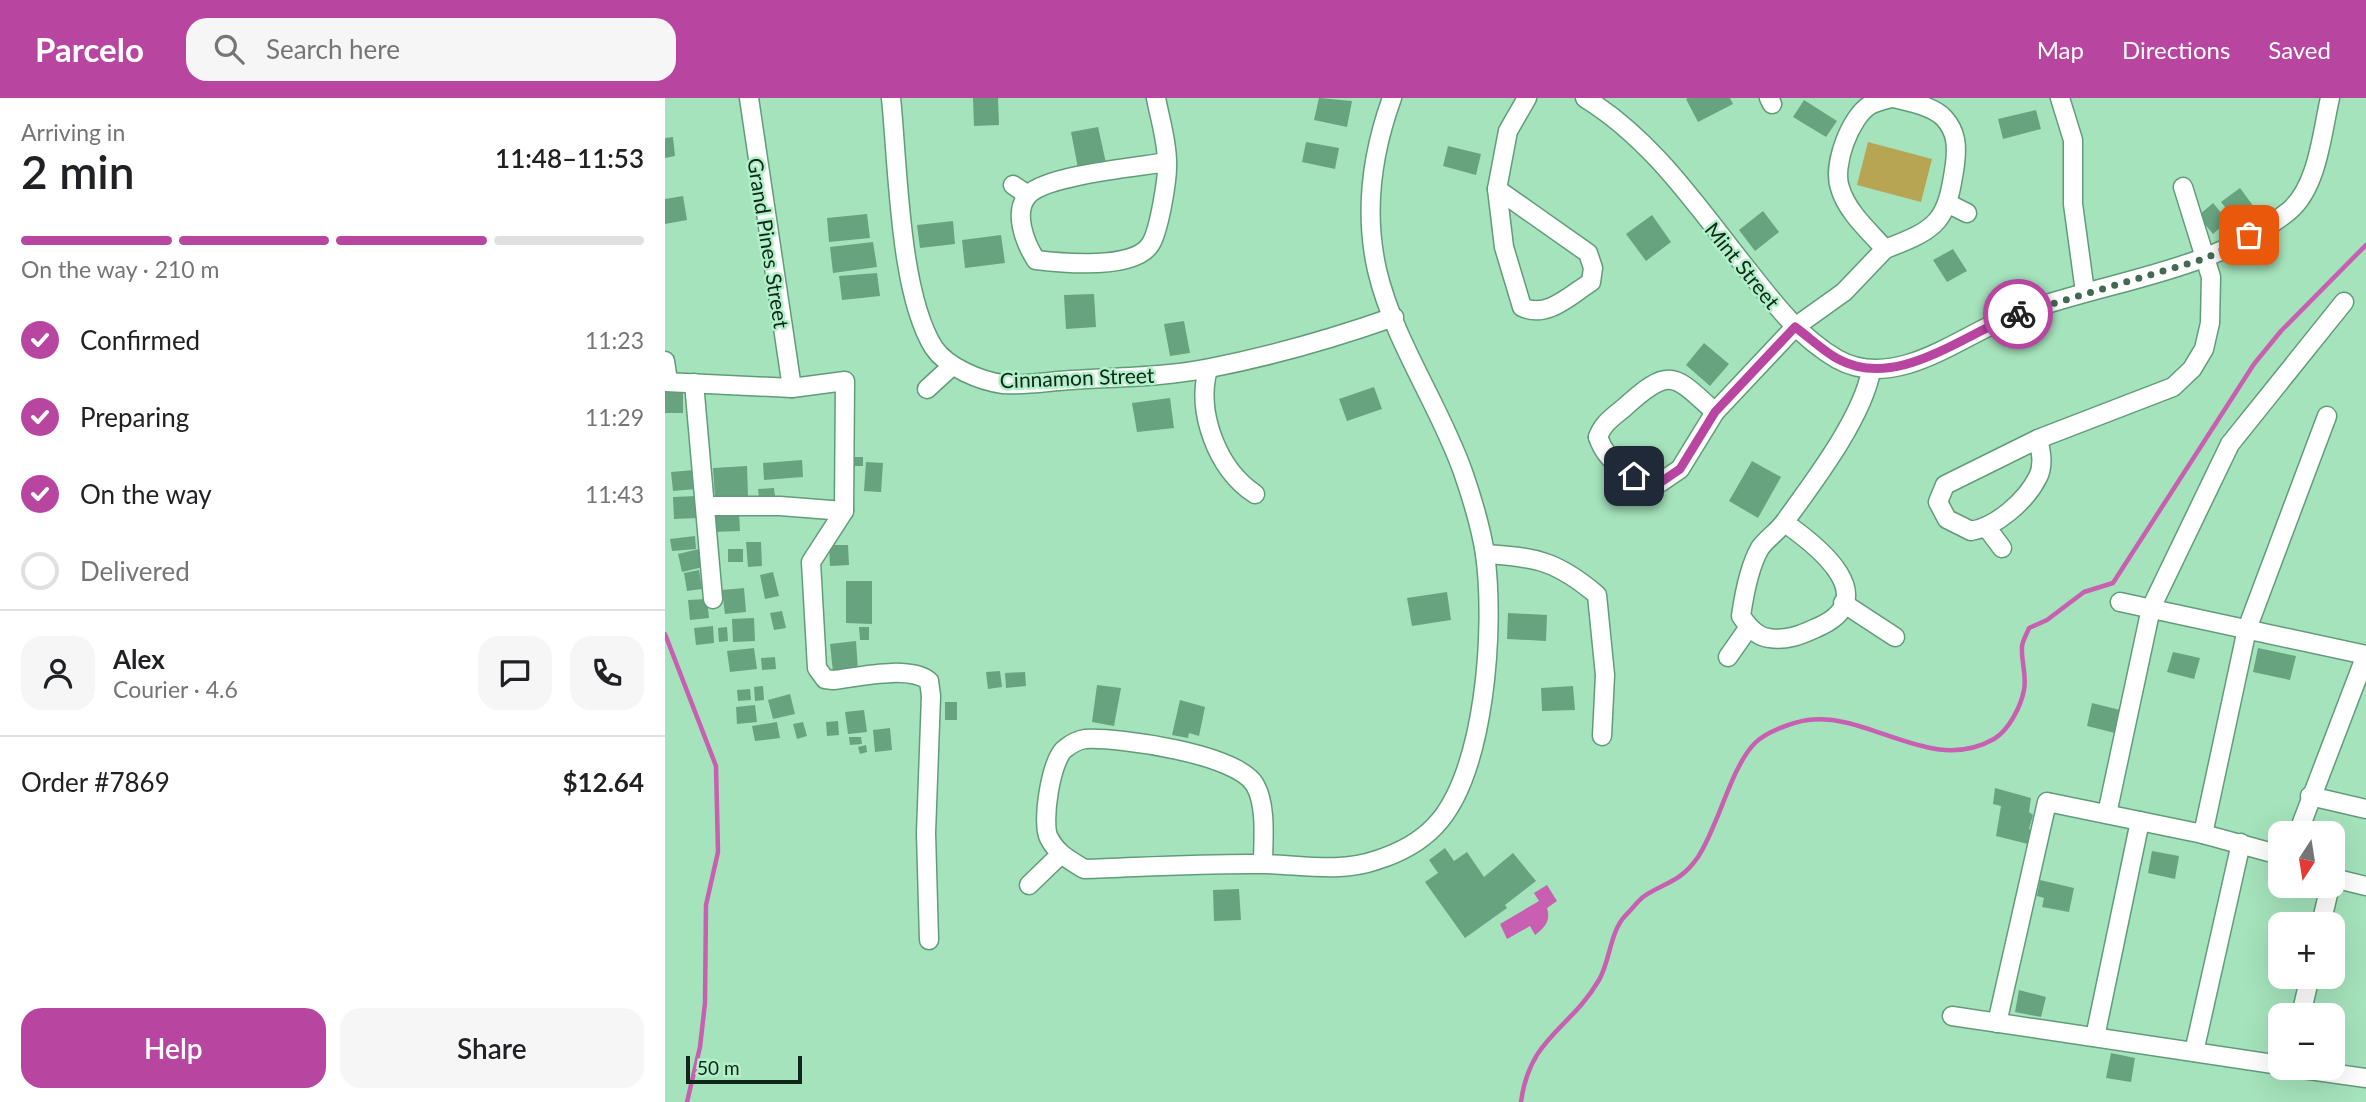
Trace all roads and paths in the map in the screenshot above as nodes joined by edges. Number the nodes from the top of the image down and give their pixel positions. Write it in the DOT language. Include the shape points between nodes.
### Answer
graph roads {
  1 [pos="749,98"];
  2 [pos="891,98"];
  3 [pos="1156,98"];
  4 [pos="1392,98"];
  5 [pos="1527,98"];
  6 [pos="1585,98"];
  7 [pos="1892,98"];
  8 [pos="2330,98"];
  9 [pos="2067,102"];
  10 [pos="1167,162"];
  11 [pos="2183,187"];
  12 [pos="1497,189"];
  13 [pos="1949,204"];
  14 [pos="1967,213"];
  15 [pos="1885,249"];
  16 [pos="2207,258"];
  17 [pos="2085,292"];
  18 [pos="2344,302"];
  19 [pos="1394,317"];
  20 [pos="1795,327"];
  21 [pos="665,360"];
  22 [pos="951,366"];
  23 [pos="1208,369"];
  24 [pos="1871,371"];
  25 [pos="667,382"];
  26 [pos="694,383"];
  27 [pos="792,388"];
  28 [pos="927,389"];
  29 [pos="1715,412"];
  30 [pos="2327,416"];
  31 [pos="2038,439"];
  32 [pos="1255,494"];
  33 [pos="705,506"];
  34 [pos="844,511"];
  35 [pos="1785,523"];
  36 [pos="1987,528"];
  37 [pos="2002,548"];
  38 [pos="1485,554"];
  39 [pos="713,599"];
  40 [pos="2120,601"];
  41 [pos="1843,603"];
  42 [pos="2151,608"];
  43 [pos="1749,627"];
  44 [pos="2247,629"];
  45 [pos="1895,637"];
  46 [pos="1728,657"];
  47 [pos="1602,736"];
  48 [pos="2310,796"];
  49 [pos="2366,808"];
  50 [pos="2106,814"];
  51 [pos="2140,821"];
  52 [pos="2302,821"];
  53 [pos="2203,834"];
  54 [pos="2241,844"];
  55 [pos="2268,852"];
  56 [pos="1060,855"];
  57 [pos="1263,864"];
  58 [pos="2345,881"];
  59 [pos="1029,885"];
  60 [pos="2366,886"];
  61 [pos="929,940"];
  62 [pos="1952,1016"];
  63 [pos="1997,1023"];
  64 [pos="2095,1037"];
  65 [pos="2194,1052"];
  66 [pos="2268,1063"];
  67 [pos="2345,1075"];
  68 [pos="2366,1078"];
  1 -- 27 [label="street, Grand Pines Street"];
  2 -- 22 [label="street" via="910,282 923,326"];
  3 -- 10 [label="street"];
  4 -- 19 [label="street" via="1377,138 1372,192 1377,271"];
  5 -- 12 [label="street" via="1508,131"];
  6 -- 20 [label="street, Mint Street" via="1623,124 1665,166"];
  7 -- 13 [label="street" via="1943,116 1954,132 1957,152"];
  7 -- 15 [label="street" via="1869,105 1850,129 1839,159 1839,186 1850,209"];
  8 -- 16 [label="street" via="2304,193 2270,224"];
  9 -- 17 [label="street" via="2073,141 2073,204"];
  10 -- 10 [label="street" via="1150,246 1115,260 1074,265 1036,260 1026,243 1020,190"];
  11 -- 16 [label="street"];
  12 -- 12 [label="street" via="1588,253 1593,268 1591,282 1532,318 1522,307 1504,247"];
  13 -- 14 [label="street"];
  13 -- 15 [label="street" via="1919,236"];
  15 -- 20 [label="street" via="1844,292"];
  16 -- 17 [label="street"];
  16 -- 31 [label="street" via="2210,323 2204,349 2192,369 2173,387"];
  17 -- 24 [label="street" via="2011,316 1910,363"];
  18 -- 42 [label="street" via="2231,444"];
  19 -- 23 [label="street, Cinnamon Street" via="1340,336"];
  19 -- 38 [label="street" via="1463,472"];
  20 -- 24 [label="street, Mint Street" via="1838,359"];
  20 -- 29 [label="street"];
  21 -- 25 [label="street"];
  22 -- 23 [label="street, Cinnamon Street" via="1004,384"];
  22 -- 28 [label="street"];
  23 -- 32 [label="street" via="1203,387 1209,425 1233,476"];
  24 -- 35 [label="street" via="1867,393 1846,432"];
  25 -- 26 [label="street"];
  26 -- 27 [label="street"];
  26 -- 33 [label="street"];
  27 -- 34 [label="street" via="845,381"];
  29 -- 29 [label="street" via="1680,469 1661,482 1634,476 1605,456 1590,436 1651,383 1666,379 1684,383"];
  30 -- 44 [label="street"];
  31 -- 36 [label="street" via="2039,477 2001,521"];
  31 -- 36 [label="street" via="1945,485 1938,502 1947,519 1971,531"];
  33 -- 34 [label="street"];
  33 -- 39 [label="street"];
  34 -- 61 [label="street" via="811,562 817,668 833,681 893,673 929,681"];
  35 -- 41 [label="street" via="1833,563 1844,583"];
  35 -- 43 [label="street" via="1761,548 1744,596 1741,616"];
  36 -- 37 [label="street"];
  38 -- 47 [label="street" via="1529,556 1604,592"];
  38 -- 57 [label="street" via="1486,667 1474,746 1455,796 1435,826 1405,850 1355,867"];
  40 -- 42 [label="street"];
  41 -- 43 [label="street" via="1839,614 1794,638 1767,639"];
  41 -- 45 [label="street"];
  42 -- 44 [label="street"];
  42 -- 50 [label="street"];
  43 -- 46 [label="street"];
  44 -- 48 [label="street" via="2366,655"];
  44 -- 53 [label="street"];
  48 -- 49 [label="street"];
  48 -- 52 [label="street"];
  50 -- 51 [label="street"];
  50 -- 63 [label="street" via="2047,802"];
  51 -- 53 [label="street"];
  51 -- 64 [label="street"];
  53 -- 54 [label="street"];
  54 -- 55 [label="street"];
  54 -- 65 [label="street"];
  56 -- 57 [label="street" via="1084,869"];
  56 -- 57 [label="street" via="1047,836 1051,775 1062,749 1082,739 1131,742 1203,756 1244,774 1255,783 1259,797"];
  56 -- 59 [label="street"];
  58 -- 60 [label="street"];
  62 -- 63 [label="street"];
  63 -- 64 [label="street"];
  64 -- 65 [label="street"];
  65 -- 66 [label="street"];
  67 -- 68 [label="street"];
}
